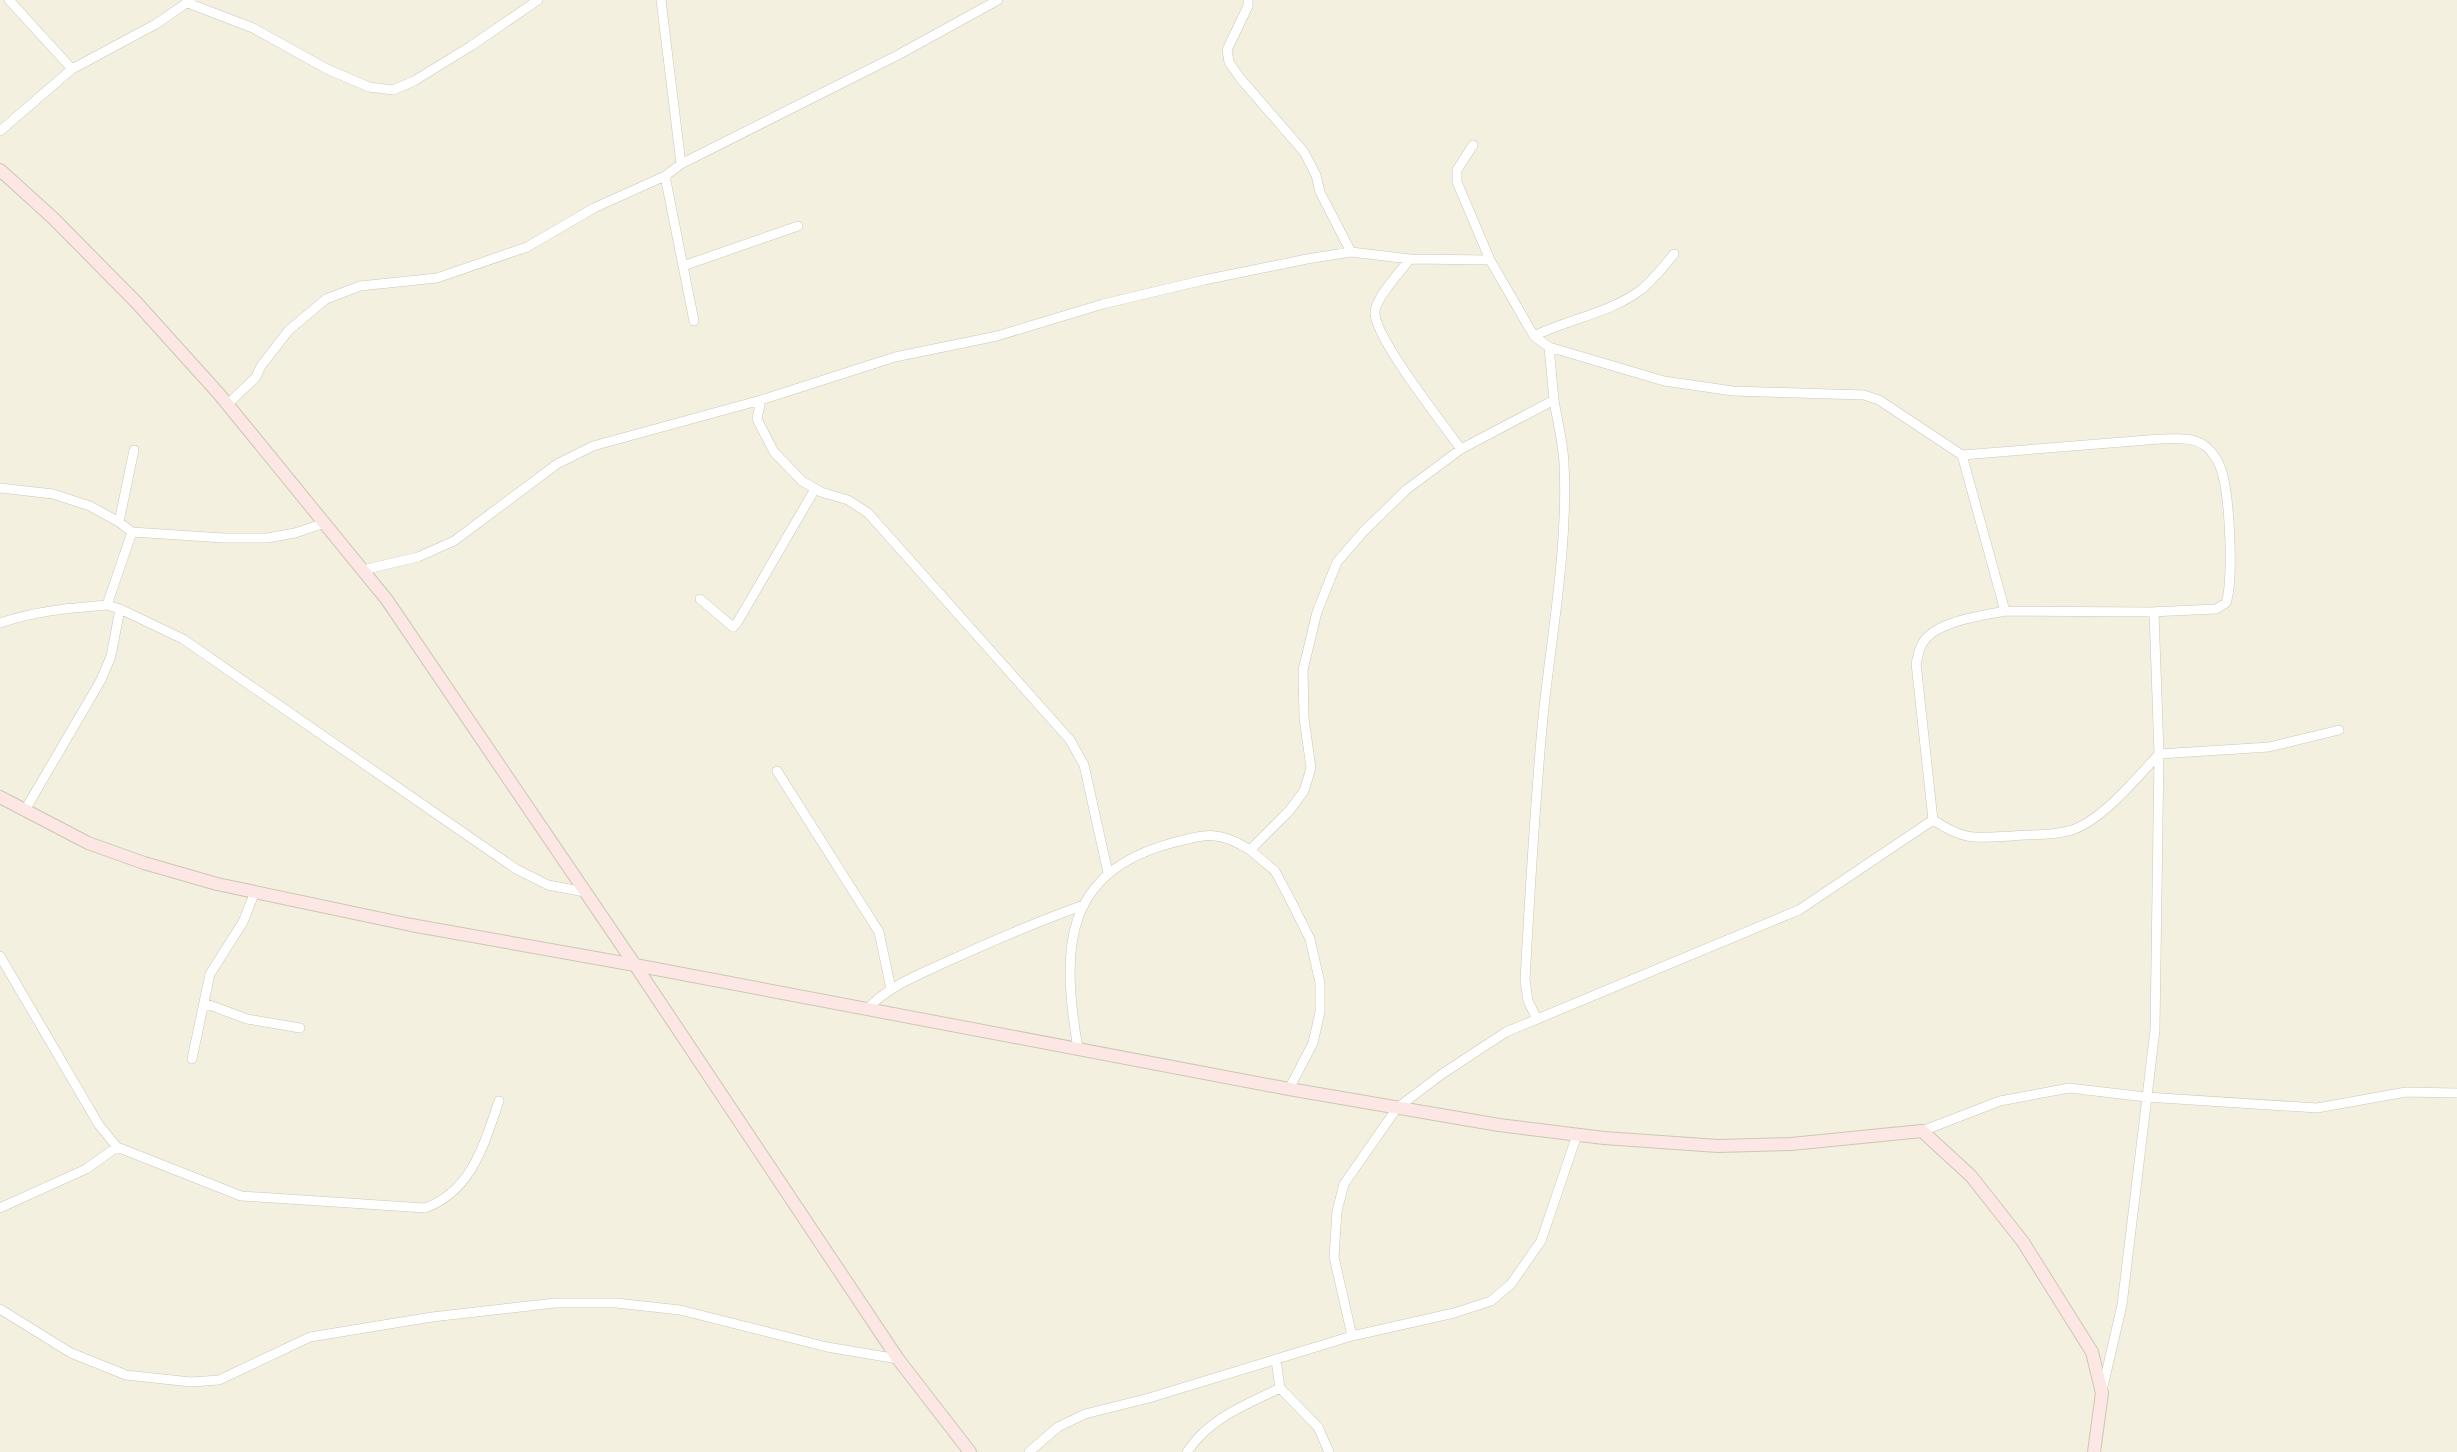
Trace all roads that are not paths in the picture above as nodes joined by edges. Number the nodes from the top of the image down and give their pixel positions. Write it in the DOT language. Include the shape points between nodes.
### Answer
graph roads {
  1 [pos="9,0"];
  2 [pos="538,0"];
  3 [pos="661,0"];
  4 [pos="998,0"];
  5 [pos="1248,0"];
  6 [pos="189,1"];
  7 [pos="72,69"];
  8 [pos="0,131"];
  9 [pos="1473,145"];
  10 [pos="681,164"];
  11 [pos="0,170"];
  12 [pos="665,176"];
  13 [pos="798,226"];
  14 [pos="1351,252"];
  15 [pos="1674,254"];
  16 [pos="1410,260"];
  17 [pos="1490,260"];
  18 [pos="683,266"];
  19 [pos="694,321"];
  20 [pos="1534,336"];
  21 [pos="1549,347"];
  22 [pos="761,400"];
  23 [pos="1554,400"];
  24 [pos="228,404"];
  25 [pos="1461,449"];
  26 [pos="134,450"];
  27 [pos="1962,455"];
  28 [pos="0,488"];
  29 [pos="815,489"];
  30 [pos="119,522"];
  31 [pos="325,523"];
  32 [pos="132,532"];
  33 [pos="363,570"];
  34 [pos="700,599"];
  35 [pos="107,605"];
  36 [pos="120,609"];
  37 [pos="2005,611"];
  38 [pos="2148,612"];
  39 [pos="0,623"];
  40 [pos="2338,730"];
  41 [pos="2159,754"];
  42 [pos="777,771"];
  43 [pos="0,797"];
  44 [pos="25,810"];
  45 [pos="1933,820"];
  46 [pos="1250,850"];
  47 [pos="1108,873"];
  48 [pos="255,892"];
  49 [pos="585,892"];
  50 [pos="1084,905"];
  51 [pos="0,956"];
  52 [pos="635,965"];
  53 [pos="891,989"];
  54 [pos="204,1003"];
  55 [pos="867,1009"];
  56 [pos="1537,1019"];
  57 [pos="300,1028"];
  58 [pos="1078,1049"];
  59 [pos="192,1059"];
  60 [pos="1289,1089"];
  61 [pos="2457,1093"];
  62 [pos="2146,1097"];
  63 [pos="499,1101"];
  64 [pos="1397,1108"];
  65 [pos="1922,1131"];
  66 [pos="1577,1135"];
  67 [pos="117,1147"];
  68 [pos="0,1208"];
  69 [pos="0,1309"];
  70 [pos="1352,1336"];
  71 [pos="898,1359"];
  72 [pos="1276,1360"];
  73 [pos="1280,1388"];
  74 [pos="2102,1393"];
  75 [pos="970,1452"];
  76 [pos="1029,1452"];
  77 [pos="1187,1452"];
  78 [pos="1329,1452"];
  79 [pos="2094,1452"];
  1 -- 7 [label="street"];
  2 -- 6 [label="street" via="471,46 393,90 369,87 327,69 253,28"];
  3 -- 10 [label="street"];
  4 -- 10 [label="street"];
  5 -- 14 [label="street" via="1227,50 1229,62 1304,152"];
  6 -- 7 [label="street" via="156,24"];
  7 -- 8 [label="street"];
  9 -- 17 [label="street" via="1457,170 1457,182"];
  10 -- 12 [label="street"];
  11 -- 24 [label="street" via="136,302"];
  12 -- 18 [label="street"];
  12 -- 24 [label="street" via="594,208 527,246 437,278 360,286 326,299 289,330 247,387"];
  13 -- 18 [label="street"];
  14 -- 16 [label="street"];
  14 -- 22 [label="street" via="1258,268 1114,302 997,336 896,357"];
  15 -- 20 [label="street" via="1641,290 1593,314"];
  16 -- 17 [label="street"];
  16 -- 25 [label="street" via="1380,298 1374,312 1399,361"];
  17 -- 20 [label="street"];
  18 -- 19 [label="street"];
  20 -- 21 [label="street"];
  21 -- 23 [label="street"];
  21 -- 27 [label="street" via="1664,381 1733,391 1864,395 1879,400"];
  22 -- 29 [label="street" via="757,419 774,452 802,482"];
  22 -- 33 [label="street" via="593,446 557,464 454,541 418,557"];
  23 -- 25 [label="street"];
  23 -- 56 [label="street" via="1564,460 1565,509 1563,559 1534,810 1525,980 1528,1000"];
  24 -- 31 [label="street"];
  25 -- 46 [label="street" via="1406,490 1337,562 1317,612 1303,670 1311,768 1304,791"];
  26 -- 30 [label="street"];
  27 -- 37 [label="street"];
  27 -- 38 [label="street" via="2160,439 2189,438 2206,446 2219,464 2224,484 2230,592 2226,603 2216,609"];
  28 -- 30 [label="street" via="53,494 90,506"];
  29 -- 34 [label="street" via="733,627"];
  29 -- 47 [label="street" via="848,500 868,513 1070,740 1083,765"];
  30 -- 32 [label="street"];
  31 -- 32 [label="street" via="267,538"];
  31 -- 33 [label="street"];
  32 -- 35 [label="street"];
  33 -- 49 [label="street"];
  35 -- 36 [label="street"];
  35 -- 39 [label="street" via="59,608"];
  36 -- 44 [label="street" via="111,656 101,680"];
  36 -- 49 [label="street" via="183,639 516,869 548,885"];
  37 -- 38 [label="street"];
  37 -- 45 [label="street" via="1958,620 1922,642 1916,663"];
  38 -- 41 [label="street" via="2154,612"];
  40 -- 41 [label="street" via="2269,747"];
  41 -- 45 [label="street" via="2118,797 2086,823 2068,831 1976,838 1955,834"];
  41 -- 62 [label="street" via="2155,1030"];
  42 -- 53 [label="street" via="879,932"];
  43 -- 44 [label="street"];
  44 -- 48 [label="street" via="88,843 144,863"];
  45 -- 56 [label="street" via="1799,910"];
  46 -- 47 [label="street" via="1232,838 1205,835 1153,849"];
  46 -- 60 [label="street" via="1275,871 1291,901 1310,939 1320,983 1320,1012 1313,1043"];
  47 -- 50 [label="street"];
  48 -- 52 [label="street"];
  48 -- 54 [label="street" via="243,922 210,974"];
  49 -- 52 [label="street"];
  50 -- 53 [label="street" via="1028,924"];
  50 -- 58 [label="street" via="1069,959"];
  51 -- 67 [label="street" via="99,1125"];
  52 -- 55 [label="street"];
  52 -- 71 [label="street"];
  53 -- 55 [label="street"];
  54 -- 57 [label="street" via="247,1019"];
  54 -- 59 [label="street"];
  55 -- 58 [label="street"];
  56 -- 64 [label="street" via="1506,1032"];
  58 -- 60 [label="street"];
  60 -- 64 [label="street"];
  61 -- 62 [label="street" via="2406,1092 2317,1108"];
  62 -- 65 [label="street" via="2069,1088 2000,1101"];
  62 -- 74 [label="street" via="2122,1305"];
  63 -- 67 [label="street" via="478,1159 451,1195 425,1208 241,1196"];
  64 -- 66 [label="street"];
  64 -- 70 [label="street" via="1344,1184 1337,1211 1334,1257"];
  65 -- 66 [label="street" via="1718,1146"];
  65 -- 74 [label="street" via="1971,1176 2023,1242 2092,1352"];
  66 -- 70 [label="street" via="1541,1240 1511,1284 1491,1301"];
  67 -- 68 [label="street" via="86,1169"];
  69 -- 71 [label="street" via="71,1353 126,1375 191,1382 219,1380 310,1337 432,1317 555,1303 616,1303 680,1310 827,1347"];
  70 -- 72 [label="street"];
  71 -- 75 [label="street"];
  72 -- 73 [label="street"];
  72 -- 76 [label="street" via="1085,1414 1058,1427"];
  73 -- 77 [label="street" via="1217,1419"];
  73 -- 78 [label="street" via="1318,1427"];
  74 -- 79 [label="street"];
}
